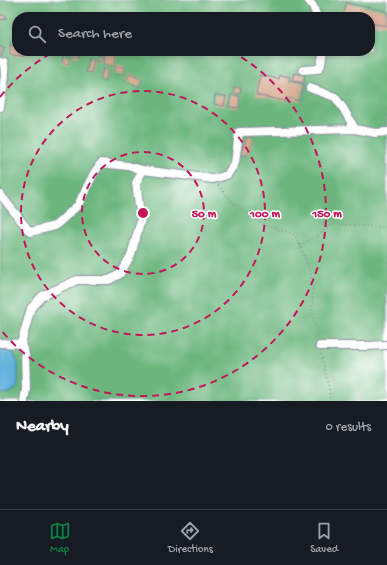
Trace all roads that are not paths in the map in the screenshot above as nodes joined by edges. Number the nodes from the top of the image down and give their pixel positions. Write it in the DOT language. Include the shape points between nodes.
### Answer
graph roads {
  1 [pos="308,0"];
  2 [pos="315,12"];
  3 [pos="323,56"];
  4 [pos="0,62"];
  5 [pos="303,70"];
  6 [pos="310,88"];
  7 [pos="0,107"];
  8 [pos="355,129"];
  9 [pos="387,132"];
  10 [pos="143,170"];
  11 [pos="0,194"];
  12 [pos="0,343"];
  13 [pos="21,344"];
  14 [pos="387,345"];
  15 [pos="320,346"];
  16 [pos="24,401"];
  1 -- 2 [label="street"];
  3 -- 5 [label="street" via="322,65 318,69"];
  4 -- 7 [label="street" via="4,63 5,76"];
  6 -- 8 [label="street" via="335,97"];
  8 -- 9 [label="street" via="375,133"];
  8 -- 10 [label="street" via="239,132 236,163 227,174 213,179"];
  10 -- 11 [label="street" via="101,163 78,205 55,226 30,232"];
  10 -- 13 [label="street" via="136,182 141,220 131,255 120,274 109,280 77,280 42,296 31,308"];
  12 -- 13 [label="street"];
  13 -- 16 [label="street" via="24,352 26,389"];
  14 -- 15 [label="street"];
}
